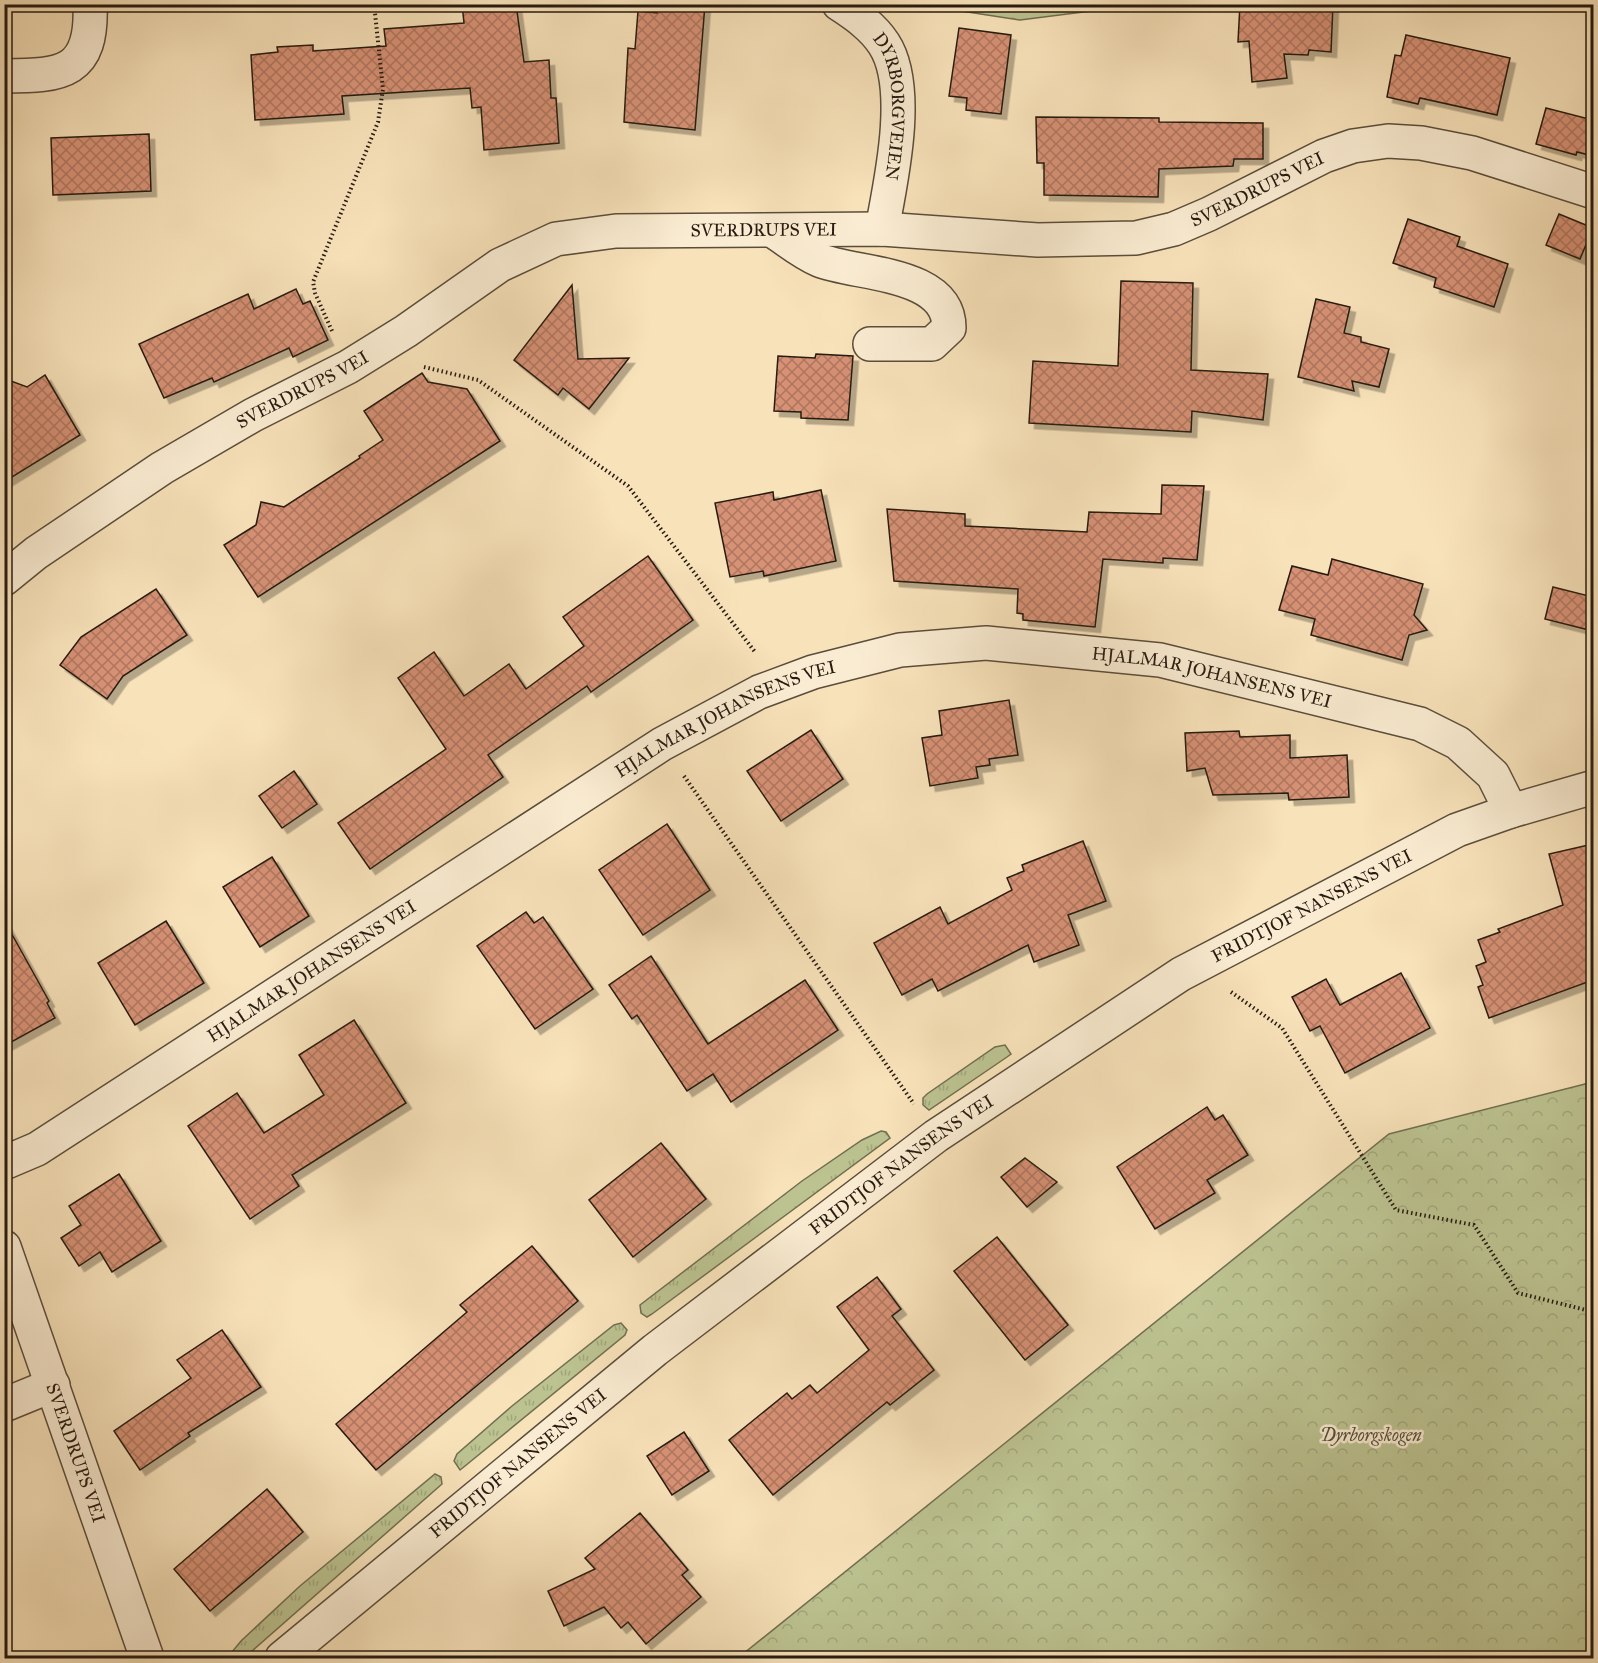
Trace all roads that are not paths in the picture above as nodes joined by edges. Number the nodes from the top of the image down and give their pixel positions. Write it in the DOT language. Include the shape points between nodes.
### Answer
graph roads {
  1 [pos="90,4"];
  2 [pos="839,4"];
  3 [pos="4,76"];
  4 [pos="1593,192"];
  5 [pos="882,229"];
  6 [pos="775,232"];
  7 [pos="870,344"];
  8 [pos="4,579"];
  9 [pos="1593,787"];
  10 [pos="1511,811"];
  11 [pos="4,1163"];
  12 [pos="4,1247"];
  13 [pos="53,1385"];
  14 [pos="4,1405"];
  15 [pos="147,1659"];
  16 [pos="282,1659"];
  1 -- 3 [label="street" via="91,30 79,58 68,70 44,76"];
  2 -- 5 [label="street, DYRBORGVEIEN" via="860,18 884,43 897,85 898,125"];
  4 -- 5 [label="street, SVERDRUPS VEI" via="1472,153 1388,141 1353,146 1324,156 1209,214 1154,235 1038,240"];
  5 -- 6 [label="street, SVERDRUPS VEI"];
  6 -- 7 [label="street" via="819,260 912,284 942,304 949,319 949,328 932,344"];
  6 -- 8 [label="street, SVERDRUPS VEI" via="616,231 556,239 500,265 348,368 253,415 162,468"];
  9 -- 10 [label="street, FRIDTJOF NANSENS VEI"];
  10 -- 11 [label="street, HJALMAR JOHANSENS VEI" via="1493,775 1458,743 1420,724 1160,660 986,643 891,652 778,684 662,744 46,1142"];
  10 -- 16 [label="street, FRIDTJOF NANSENS VEI" via="1457,830 1196,966 936,1136 619,1377"];
  12 -- 13 [label="street, SVERDRUPS VEI"];
  13 -- 14 [label="street"];
  13 -- 15 [label="street, SVERDRUPS VEI"];
}
